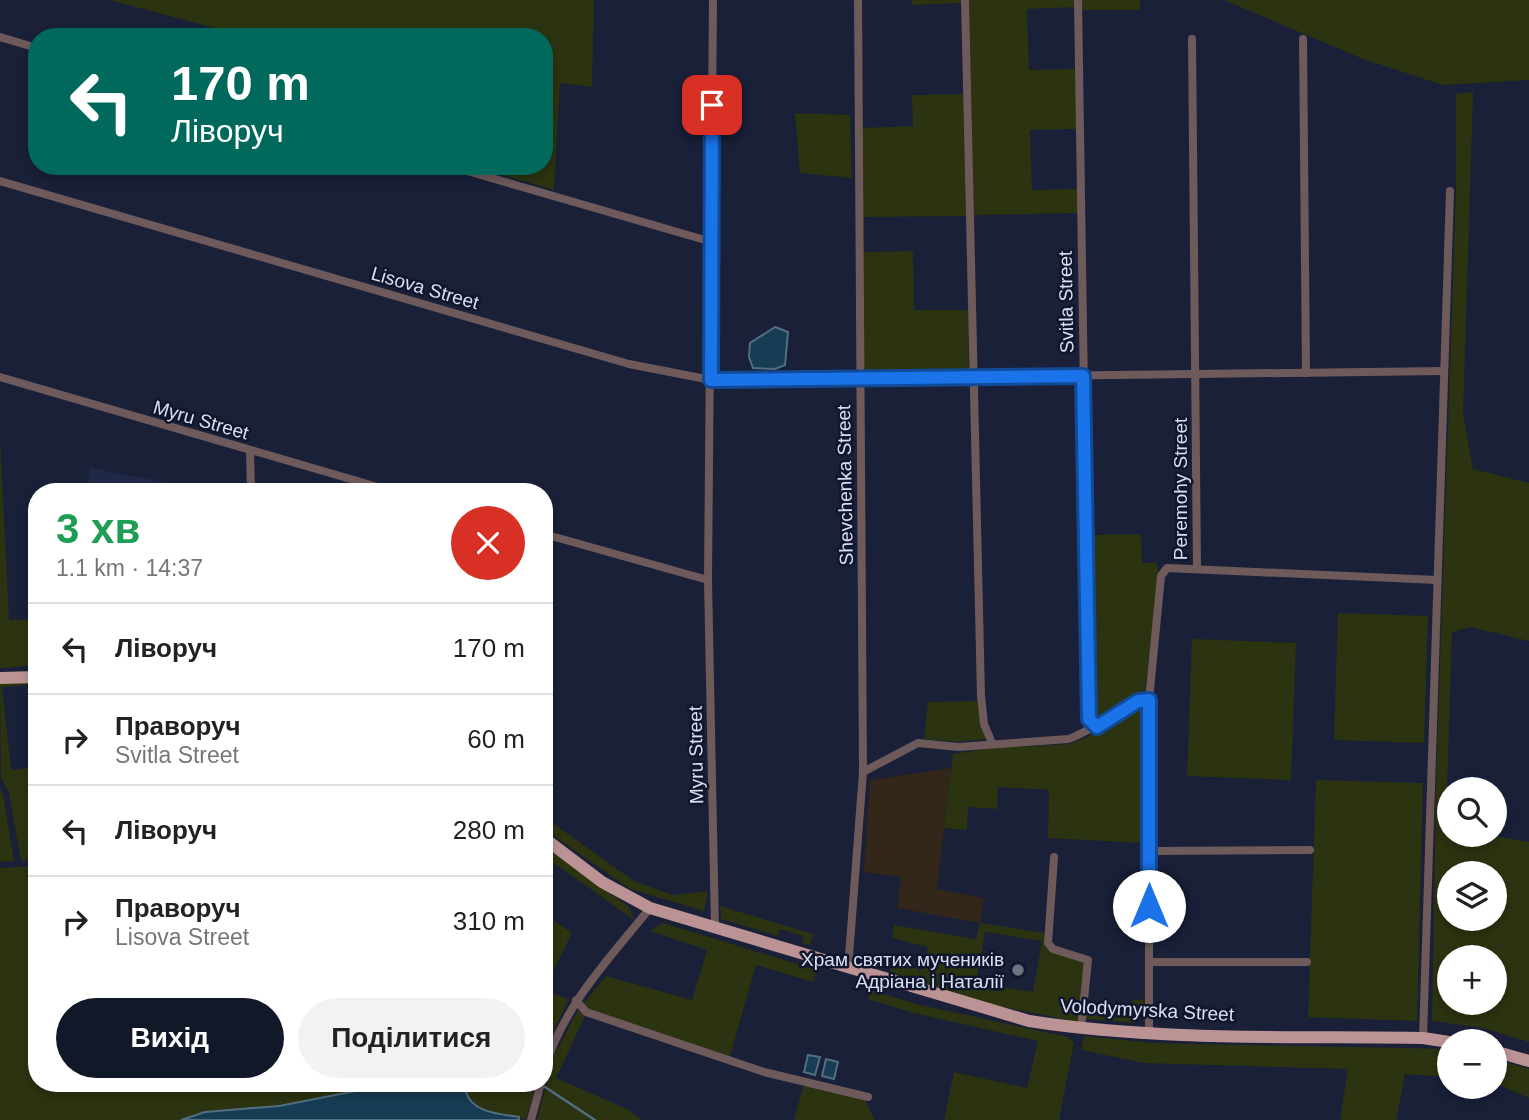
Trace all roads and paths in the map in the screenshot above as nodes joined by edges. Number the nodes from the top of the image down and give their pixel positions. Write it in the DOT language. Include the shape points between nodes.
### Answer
graph roads {
  1 [pos="713,0"];
  2 [pos="858,0"];
  3 [pos="965,0"];
  4 [pos="1077,0"];
  5 [pos="0,37"];
  6 [pos="1192,39"];
  7 [pos="1303,39"];
  8 [pos="28,45"];
  9 [pos="481,175"];
  10 [pos="0,181"];
  11 [pos="1450,191"];
  12 [pos="712,242"];
  13 [pos="1444,371"];
  14 [pos="1306,373"];
  15 [pos="1196,374"];
  16 [pos="1083,376"];
  17 [pos="0,377"];
  18 [pos="973,377"];
  19 [pos="859,378"];
  20 [pos="711,380"];
  21 [pos="250,451"];
  22 [pos="251,483"];
  23 [pos="363,483"];
  24 [pos="553,537"];
  25 [pos="1197,569"];
  26 [pos="708,580"];
  27 [pos="1437,580"];
  28 [pos="28,677"];
  29 [pos="0,678"];
  30 [pos="1149,700"];
  31 [pos="1097,727"];
  32 [pos="992,743"];
  33 [pos="863,772"];
  34 [pos="553,845"];
  35 [pos="1310,850"];
  36 [pos="1149,851"];
  37 [pos="1054,857"];
  38 [pos="650,908"];
  39 [pos="715,928"];
  40 [pos="1149,962"];
  41 [pos="1307,962"];
  42 [pos="848,969"];
  43 [pos="576,1000"];
  44 [pos="1081,1029"];
  45 [pos="1149,1033"];
  46 [pos="1423,1038"];
  47 [pos="1437,1040"];
  48 [pos="553,1046"];
  49 [pos="1507,1055"];
  50 [pos="1529,1061"];
  51 [pos="539,1092"];
  52 [pos="868,1097"];
  53 [pos="531,1120"];
  1 -- 12 [label="street"];
  2 -- 19 [label="street, Shevchenka Street"];
  3 -- 18 [label="street"];
  4 -- 16 [label="street, Svitla Street"];
  5 -- 8 [label="street"];
  6 -- 15 [label="street, Peremohy Street"];
  7 -- 14 [label="street"];
  9 -- 12 [label="street"];
  10 -- 20 [label="street, Lisova Street" via="629,364"];
  11 -- 13 [label="street"];
  12 -- 20 [label="street"];
  13 -- 14 [label="street, Lisova Street"];
  13 -- 27 [label="street"];
  14 -- 15 [label="street, Lisova Street"];
  15 -- 16 [label="street, Lisova Street"];
  15 -- 25 [label="street, Peremohy Street"];
  16 -- 18 [label="street, Lisova Street"];
  16 -- 31 [label="street, Svitla Street" via="1089,719"];
  17 -- 21 [label="street, Myru Street"];
  18 -- 19 [label="street, Lisova Street"];
  18 -- 32 [label="street" via="981,696"];
  19 -- 20 [label="street, Lisova Street"];
  19 -- 33 [label="street, Shevchenka Street"];
  20 -- 26 [label="street, Myru Street"];
  21 -- 22 [label="street"];
  21 -- 23 [label="street, Myru Street"];
  24 -- 26 [label="street"];
  25 -- 27 [label="street"];
  25 -- 30 [label="street, Peremohy Street" via="1167,568 1161,576"];
  26 -- 39 [label="street, Myru Street"];
  27 -- 46 [label="street"];
  28 -- 29 [label="main road"];
  30 -- 31 [label="street" via="1138,701"];
  30 -- 36 [label="street, Peremohy Street"];
  31 -- 32 [label="street" via="1068,739"];
  32 -- 33 [label="street" via="958,747 918,743"];
  33 -- 42 [label="street, Shevchenka Street"];
  34 -- 38 [label="main road, Volodymyrska Street" via="602,882"];
  35 -- 36 [label="street"];
  36 -- 40 [label="street, Peremohy Street"];
  37 -- 44 [label="street" via="1048,943 1053,949 1088,960"];
  38 -- 39 [label="main road, Volodymyrska Street"];
  38 -- 43 [label="street"];
  39 -- 42 [label="main road, Volodymyrska Street"];
  40 -- 41 [label="street"];
  40 -- 45 [label="street, Peremohy Street"];
  42 -- 44 [label="main road, Volodymyrska Street" via="978,1009"];
  43 -- 48 [label="street"];
  43 -- 52 [label="street" via="586,1012 764,1072"];
  44 -- 45 [label="main road, Volodymyrska Street"];
  45 -- 46 [label="main road, Volodymyrska Street"];
  46 -- 47 [label="main road, Volodymyrska Street"];
  49 -- 50 [label="main road"];
  51 -- 53 [label="street"];
}
